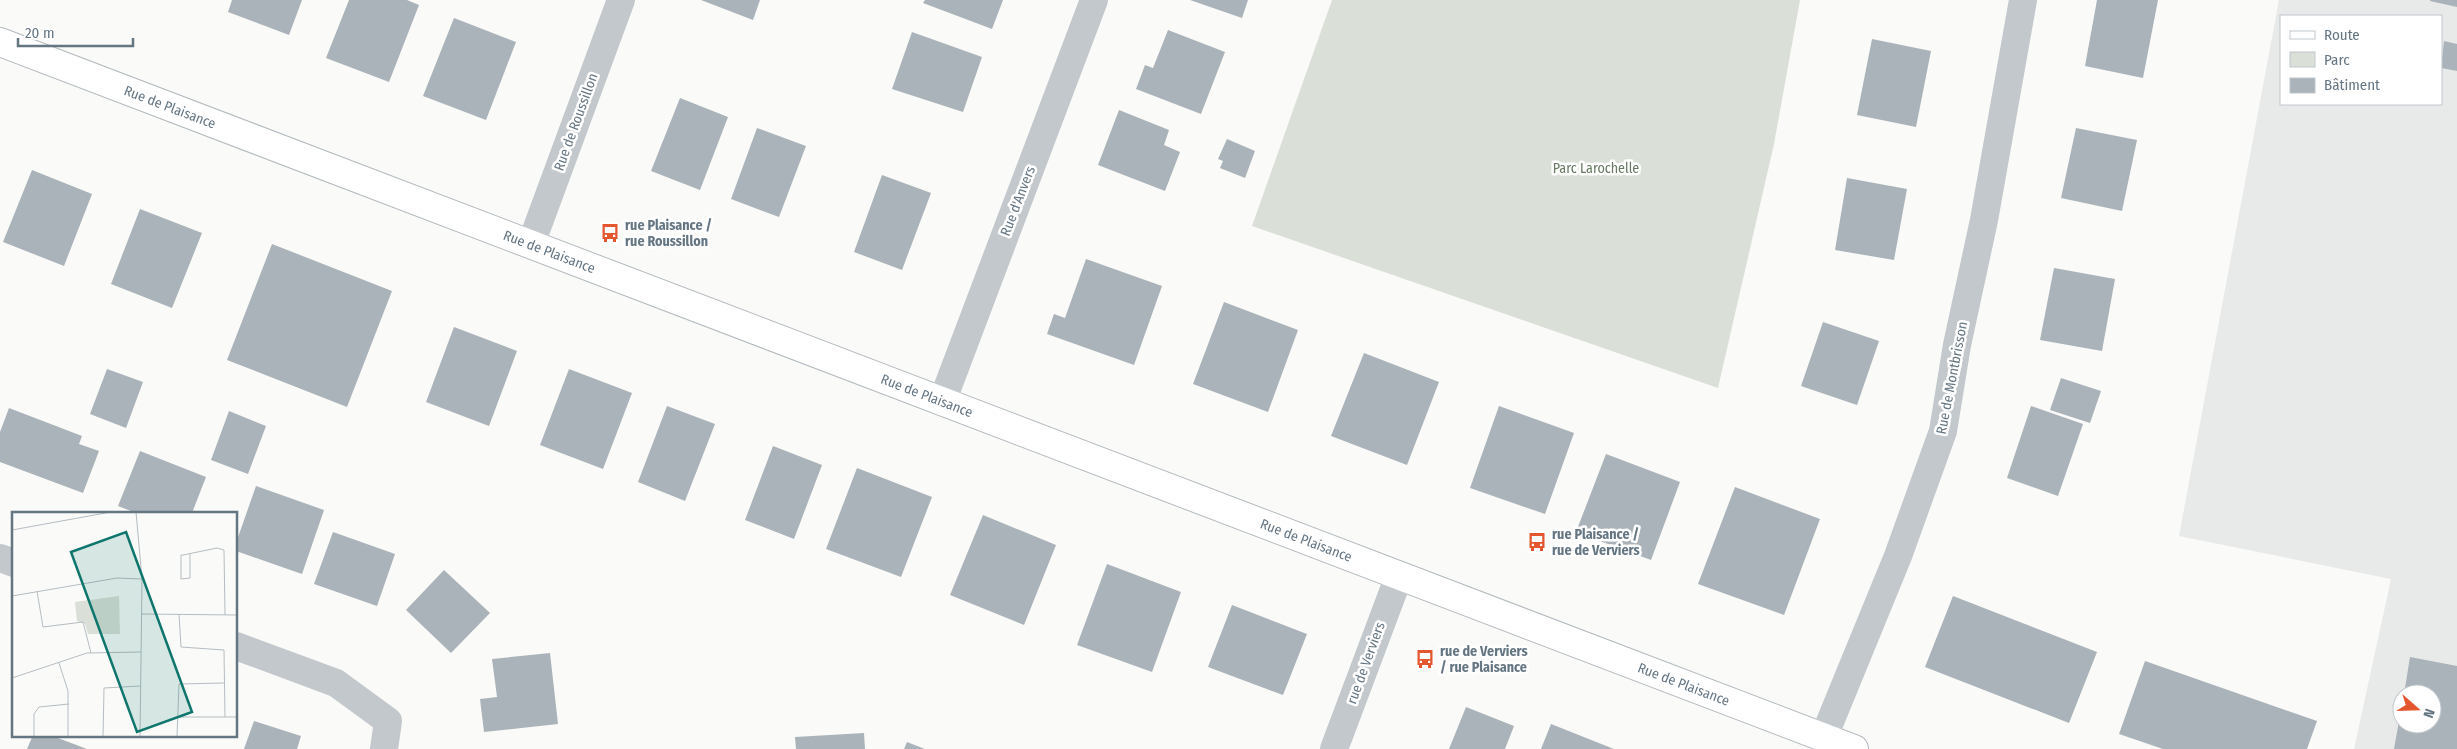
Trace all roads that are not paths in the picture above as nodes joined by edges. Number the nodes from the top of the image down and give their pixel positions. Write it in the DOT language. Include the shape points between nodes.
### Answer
graph roads {
  1 [pos="621,0"];
  2 [pos="1094,0"];
  3 [pos="2023,0"];
  4 [pos="0,42"];
  5 [pos="531,244"];
  6 [pos="942,402"];
  7 [pos="1398,576"];
  8 [pos="238,647"];
  9 [pos="1823,739"];
  10 [pos="384,749"];
  11 [pos="1334,749"];
  12 [pos="1854,749"];
  1 -- 5 [label="street, Rue de Roussillon"];
  2 -- 6 [label="street, Rue d'Anvers"];
  3 -- 9 [label="street, Rue de Montbrisson" via="1943,431 1898,556"];
  4 -- 5 [label="street, Rue de Plaisance"];
  5 -- 6 [label="street, Rue de Plaisance"];
  6 -- 7 [label="street, Rue de Plaisance"];
  7 -- 9 [label="street, Rue de Plaisance"];
  7 -- 11 [label="street, rue de Verviers"];
  8 -- 10 [label="street" via="336,683 388,721"];
  9 -- 12 [label="street, Rue de Plaisance"];
}
